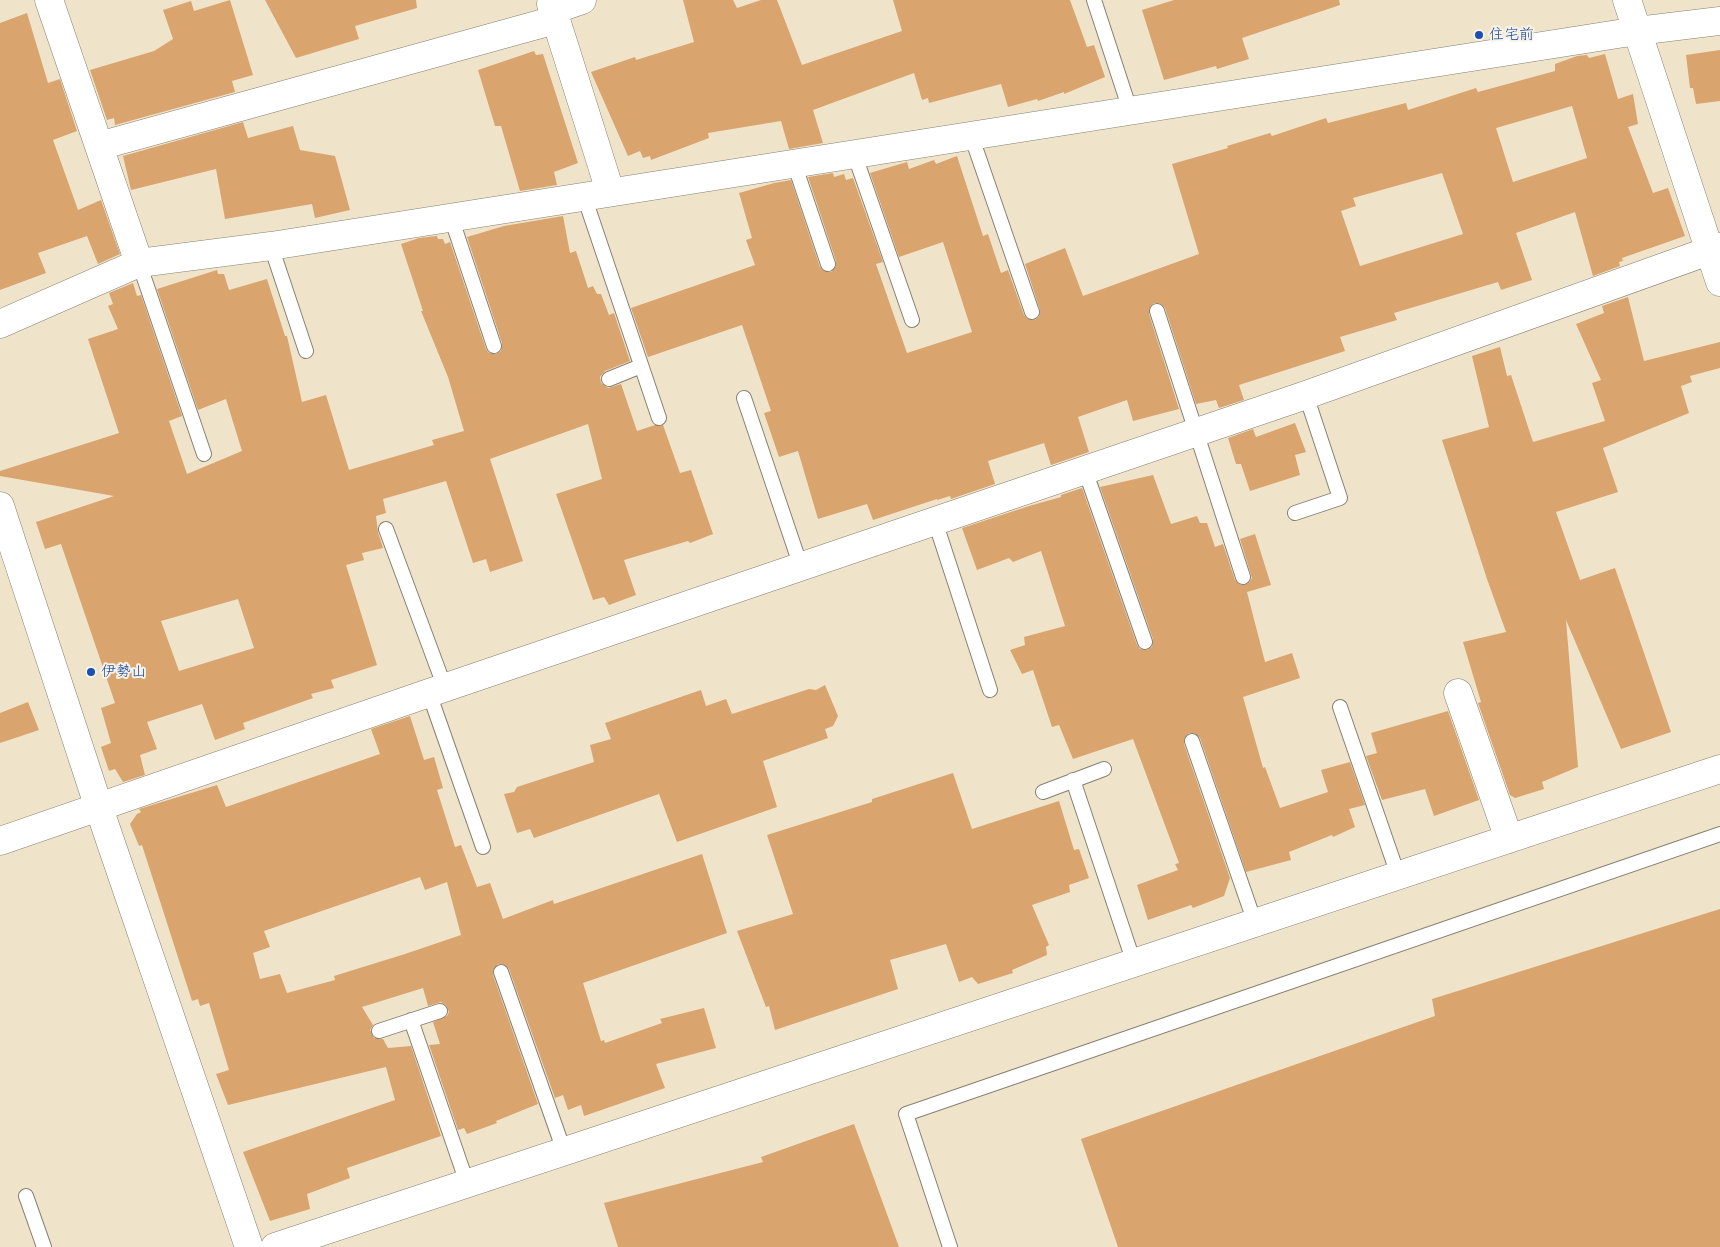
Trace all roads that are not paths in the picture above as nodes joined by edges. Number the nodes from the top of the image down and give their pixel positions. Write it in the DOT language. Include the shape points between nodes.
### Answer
graph roads {
  1 [pos="49,0"];
  2 [pos="582,0"];
  3 [pos="1094,0"];
  4 [pos="1627,0"];
  5 [pos="552,10"];
  6 [pos="1720,21"];
  7 [pos="1637,31"];
  8 [pos="1130,110"];
  9 [pos="971,135"];
  10 [pos="99,146"];
  11 [pos="854,153"];
  12 [pos="794,163"];
  13 [pos="597,194"];
  14 [pos="451,217"];
  15 [pos="271,246"];
  16 [pos="1715,248"];
  17 [pos="139,263"];
  18 [pos="828,264"];
  19 [pos="1720,282"];
  20 [pos="1157,311"];
  21 [pos="1032,312"];
  22 [pos="912,320"];
  23 [pos="0,324"];
  24 [pos="494,346"];
  25 [pos="306,352"];
  26 [pos="641,366"];
  27 [pos="609,379"];
  28 [pos="1306,395"];
  29 [pos="744,398"];
  30 [pos="659,418"];
  31 [pos="1195,433"];
  32 [pos="204,454"];
  33 [pos="1085,470"];
  34 [pos="0,506"];
  35 [pos="1295,513"];
  36 [pos="935,521"];
  37 [pos="386,529"];
  38 [pos="801,567"];
  39 [pos="1243,576"];
  40 [pos="1145,642"];
  41 [pos="437,690"];
  42 [pos="990,690"];
  43 [pos="1458,693"];
  44 [pos="1340,706"];
  45 [pos="1192,741"];
  46 [pos="1104,769"];
  47 [pos="1720,769"];
  48 [pos="1073,780"];
  49 [pos="1043,792"];
  50 [pos="99,808"];
  51 [pos="1720,834"];
  52 [pos="1508,839"];
  53 [pos="0,841"];
  54 [pos="483,847"];
  55 [pos="1398,875"];
  56 [pos="1254,923"];
  57 [pos="1134,963"];
  58 [pos="501,972"];
  59 [pos="440,1011"];
  60 [pos="412,1020"];
  61 [pos="379,1031"];
  62 [pos="564,1151"];
  63 [pos="467,1183"];
  64 [pos="26,1196"];
  65 [pos="44,1247"];
  66 [pos="249,1247"];
  67 [pos="276,1247"];
  68 [pos="950,1247"];
  1 -- 10 [label="street"];
  2 -- 5 [label="street"];
  3 -- 8 [label="lane"];
  4 -- 7 [label="street"];
  5 -- 10 [label="street"];
  5 -- 13 [label="street"];
  6 -- 7 [label="street"];
  7 -- 8 [label="street"];
  7 -- 16 [label="street"];
  8 -- 9 [label="street"];
  9 -- 11 [label="street"];
  9 -- 21 [label="lane"];
  10 -- 17 [label="street"];
  11 -- 12 [label="street"];
  11 -- 22 [label="lane"];
  12 -- 13 [label="street"];
  12 -- 18 [label="lane"];
  13 -- 14 [label="street"];
  13 -- 26 [label="lane"];
  14 -- 15 [label="street"];
  14 -- 24 [label="lane"];
  15 -- 17 [label="street"];
  15 -- 25 [label="lane"];
  16 -- 19 [label="street"];
  16 -- 28 [label="street"];
  17 -- 23 [label="street"];
  17 -- 32 [label="lane"];
  20 -- 31 [label="lane"];
  26 -- 27 [label="lane"];
  26 -- 30 [label="lane"];
  28 -- 31 [label="street"];
  28 -- 35 [label="lane" via="1340,498"];
  29 -- 38 [label="lane"];
  31 -- 33 [label="street"];
  31 -- 39 [label="lane"];
  33 -- 36 [label="street"];
  33 -- 40 [label="lane"];
  34 -- 50 [label="street"];
  36 -- 38 [label="street"];
  36 -- 42 [label="lane"];
  37 -- 41 [label="lane"];
  38 -- 41 [label="street"];
  41 -- 50 [label="street"];
  41 -- 54 [label="lane"];
  43 -- 52 [label="street"];
  44 -- 55 [label="lane"];
  45 -- 56 [label="lane"];
  46 -- 48 [label="lane"];
  47 -- 52 [label="street"];
  48 -- 49 [label="lane"];
  48 -- 57 [label="lane"];
  50 -- 53 [label="street"];
  50 -- 66 [label="street"];
  51 -- 68 [label="lane" via="906,1114"];
  52 -- 55 [label="street"];
  55 -- 56 [label="street"];
  56 -- 57 [label="street"];
  57 -- 62 [label="street"];
  58 -- 62 [label="lane"];
  59 -- 60 [label="lane"];
  60 -- 61 [label="lane"];
  60 -- 63 [label="lane"];
  62 -- 63 [label="street"];
  63 -- 67 [label="street"];
  64 -- 65 [label="lane"];
}
